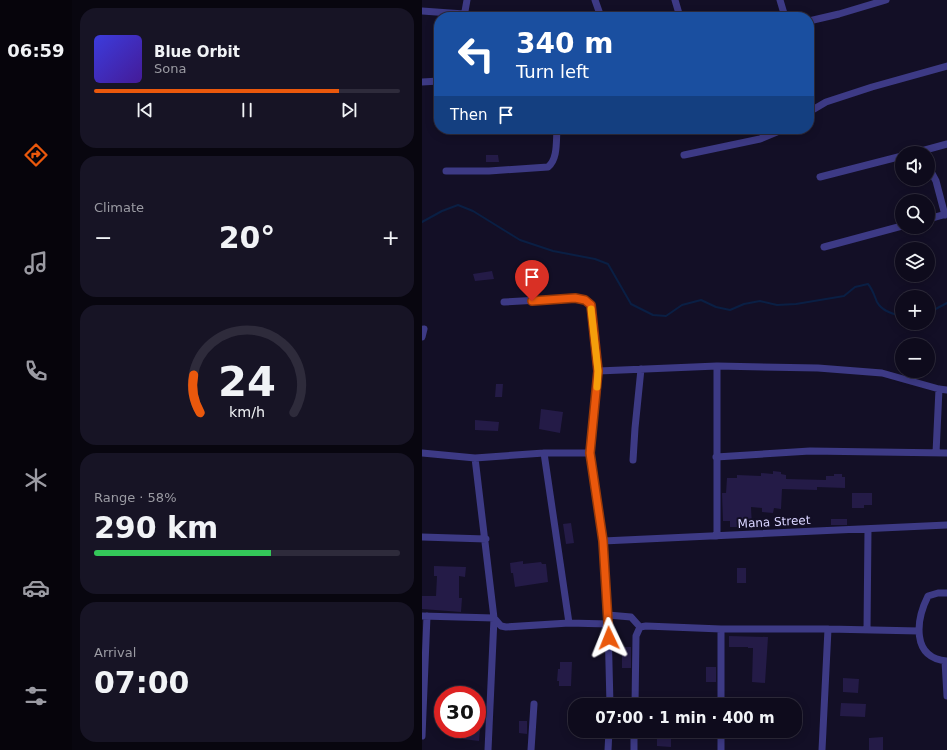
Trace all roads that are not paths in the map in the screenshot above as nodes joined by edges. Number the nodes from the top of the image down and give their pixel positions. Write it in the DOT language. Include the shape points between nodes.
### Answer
graph roads {
  1 [pos="467,0"];
  2 [pos="595,0"];
  3 [pos="675,0"];
  4 [pos="780,0"];
  5 [pos="858,0"];
  6 [pos="886,0"];
  7 [pos="860,8"];
  8 [pos="422,11"];
  9 [pos="434,12"];
  10 [pos="465,12"];
  11 [pos="599,12"];
  12 [pos="679,12"];
  13 [pos="784,12"];
  14 [pos="814,20"];
  15 [pos="947,66"];
  16 [pos="434,81"];
  17 [pos="422,82"];
  18 [pos="814,109"];
  19 [pos="557,134"];
  20 [pos="773,134"];
  21 [pos="947,144"];
  22 [pos="935,147"];
  23 [pos="684,155"];
  24 [pos="895,158"];
  25 [pos="446,170"];
  26 [pos="820,177"];
  27 [pos="935,179"];
  28 [pos="946,214"];
  29 [pos="935,217"];
  30 [pos="895,228"];
  31 [pos="824,248"];
  32 [pos="504,302"];
  33 [pos="424,329"];
  34 [pos="422,337"];
  35 [pos="716,366"];
  36 [pos="641,369"];
  37 [pos="598,371"];
  38 [pos="939,389"];
  39 [pos="947,390"];
  40 [pos="544,452"];
  41 [pos="422,453"];
  42 [pos="590,453"];
  43 [pos="936,453"];
  44 [pos="947,453"];
  45 [pos="716,457"];
  46 [pos="475,458"];
  47 [pos="633,460"];
  48 [pos="947,525"];
  49 [pos="868,529"];
  50 [pos="717,536"];
  51 [pos="422,537"];
  52 [pos="486,539"];
  53 [pos="603,541"];
  54 [pos="947,593"];
  55 [pos="608,615"];
  56 [pos="424,616"];
  57 [pos="494,618"];
  58 [pos="570,623"];
  59 [pos="608,624"];
  60 [pos="640,627"];
  61 [pos="828,628"];
  62 [pos="721,629"];
  63 [pos="867,630"];
  64 [pos="919,631"];
  65 [pos="946,661"];
  66 [pos="947,696"];
  67 [pos="610,698"];
  68 [pos="635,698"];
  69 [pos="721,698"];
  70 [pos="534,704"];
  71 [pos="422,736"];
  72 [pos="609,738"];
  73 [pos="634,738"];
  74 [pos="721,738"];
  75 [pos="488,750"];
  76 [pos="531,750"];
  77 [pos="608,750"];
  78 [pos="634,750"];
  79 [pos="721,750"];
  80 [pos="822,750"];
  1 -- 10 [label="street"];
  2 -- 11 [label="street"];
  3 -- 12 [label="street"];
  4 -- 13 [label="street"];
  5 -- 7 [label="street"];
  6 -- 7 [label="street"];
  7 -- 14 [label="street"];
  8 -- 9 [label="street"];
  15 -- 18 [label="street" via="872,87 826,102"];
  16 -- 17 [label="street"];
  19 -- 25 [label="street" via="555,152 548,167 489,171"];
  20 -- 23 [label="street"];
  21 -- 22 [label="street"];
  24 -- 26 [label="street"];
  27 -- 28 [label="street"];
  28 -- 29 [label="street"];
  30 -- 31 [label="street"];
  32 -- 37 [label="street" via="575,298 585,300 591,305"];
  33 -- 34 [label="street"];
  35 -- 36 [label="street"];
  35 -- 38 [label="street" via="818,368 882,373"];
  35 -- 45 [label="street"];
  36 -- 37 [label="street"];
  36 -- 47 [label="street"];
  37 -- 42 [label="street"];
  38 -- 39 [label="street"];
  38 -- 43 [label="street"];
  40 -- 42 [label="street"];
  40 -- 46 [label="street"];
  40 -- 58 [label="street"];
  41 -- 46 [label="street"];
  42 -- 53 [label="street"];
  43 -- 44 [label="street"];
  43 -- 45 [label="street" via="810,451"];
  45 -- 50 [label="street"];
  46 -- 52 [label="street"];
  48 -- 49 [label="street, Mana Street"];
  49 -- 50 [label="street, Mana Street"];
  49 -- 63 [label="street"];
  50 -- 53 [label="street, Mana Street"];
  51 -- 52 [label="street"];
  52 -- 57 [label="street"];
  53 -- 55 [label="street"];
  54 -- 64 [label="street" via="928,596 922,608"];
  55 -- 59 [label="street"];
  55 -- 60 [label="street" via="631,617"];
  56 -- 57 [label="street"];
  56 -- 71 [label="street"];
  57 -- 58 [label="street" via="501,626 506,627"];
  57 -- 75 [label="street"];
  58 -- 59 [label="street"];
  59 -- 67 [label="street"];
  60 -- 62 [label="street"];
  60 -- 68 [label="street" via="636,636"];
  61 -- 62 [label="street"];
  61 -- 63 [label="street"];
  61 -- 80 [label="street"];
  62 -- 69 [label="street"];
  63 -- 64 [label="street"];
  64 -- 65 [label="street" via="923,648 933,658"];
  65 -- 66 [label="street"];
  70 -- 76 [label="street"];
  72 -- 77 [label="street"];
  73 -- 78 [label="street"];
  74 -- 79 [label="street"];
}
